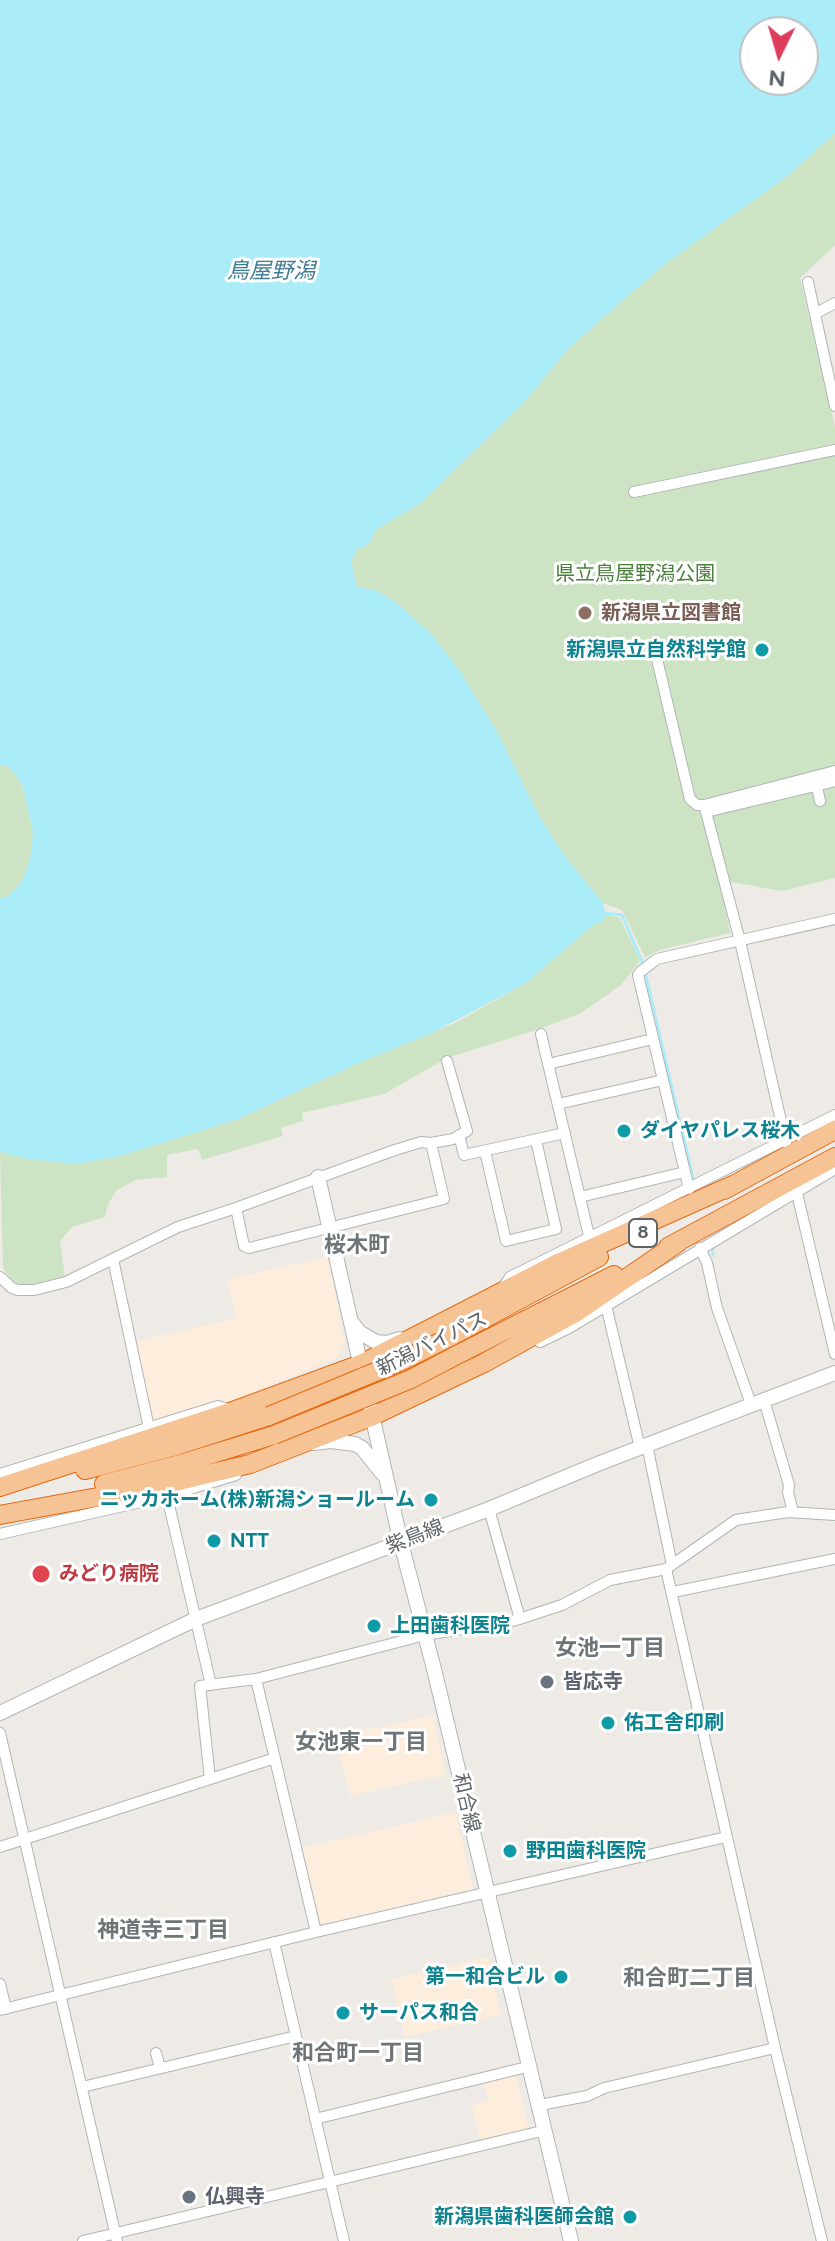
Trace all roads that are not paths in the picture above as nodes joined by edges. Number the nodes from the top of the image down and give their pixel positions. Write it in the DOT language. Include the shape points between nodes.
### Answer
graph roads {
  1 [pos="808,282"];
  2 [pos="835,303"];
  3 [pos="815,314"];
  4 [pos="835,349"];
  5 [pos="823,351"];
  6 [pos="835,406"];
  7 [pos="835,450"];
  8 [pos="634,492"];
  9 [pos="656,655"];
  10 [pos="835,771"];
  11 [pos="815,781"];
  12 [pos="835,781"];
  13 [pos="820,801"];
  14 [pos="705,808"];
  15 [pos="835,919"];
  16 [pos="740,941"];
  17 [pos="541,1034"];
  18 [pos="653,1039"];
  19 [pos="447,1061"];
  20 [pos="548,1064"];
  21 [pos="663,1080"];
  22 [pos="558,1104"];
  23 [pos="835,1115"];
  24 [pos="835,1130"];
  25 [pos="565,1133"];
  26 [pos="459,1135"];
  27 [pos="536,1140"];
  28 [pos="786,1142"];
  29 [pos="431,1143"];
  30 [pos="485,1151"];
  31 [pos="835,1157"];
  32 [pos="835,1169"];
  33 [pos="685,1172"];
  34 [pos="318,1177"];
  35 [pos="733,1185"];
  36 [pos="689,1189"];
  37 [pos="796,1190"];
  38 [pos="580,1197"];
  39 [pos="236,1208"];
  40 [pos="329,1230"];
  41 [pos="590,1239"];
  42 [pos="679,1242"];
  43 [pos="700,1248"];
  44 [pos="113,1259"];
  45 [pos="0,1277"];
  46 [pos="500,1291"];
  47 [pos="605,1301"];
  48 [pos="350,1320"];
  49 [pos="412,1338"];
  50 [pos="515,1346"];
  51 [pos="835,1354"];
  52 [pos="361,1364"];
  53 [pos="458,1365"];
  54 [pos="835,1373"];
  55 [pos="287,1391"];
  56 [pos="758,1402"];
  57 [pos="233,1411"];
  58 [pos="373,1416"];
  59 [pos="150,1431"];
  60 [pos="279,1443"];
  61 [pos="643,1447"];
  62 [pos="250,1464"];
  63 [pos="0,1474"];
  64 [pos="387,1481"];
  65 [pos="0,1488"];
  66 [pos="166,1493"];
  67 [pos="489,1509"];
  68 [pos="0,1512"];
  69 [pos="793,1512"];
  70 [pos="835,1515"];
  71 [pos="0,1534"];
  72 [pos="401,1543"];
  73 [pos="835,1559"];
  74 [pos="669,1567"];
  75 [pos="673,1592"];
  76 [pos="196,1619"];
  77 [pos="520,1619"];
  78 [pos="425,1635"];
  79 [pos="256,1679"];
  80 [pos="211,1685"];
  81 [pos="0,1713"];
  82 [pos="0,1733"];
  83 [pos="275,1758"];
  84 [pos="210,1779"];
  85 [pos="726,1837"];
  86 [pos="25,1839"];
  87 [pos="0,1847"];
  88 [pos="488,1894"];
  89 [pos="316,1932"];
  90 [pos="274,1942"];
  91 [pos="0,1984"];
  92 [pos="61,1996"];
  93 [pos="3,2010"];
  94 [pos="296,2036"];
  95 [pos="775,2048"];
  96 [pos="156,2053"];
  97 [pos="531,2066"];
  98 [pos="160,2068"];
  99 [pos="82,2087"];
  100 [pos="540,2105"];
  101 [pos="315,2119"];
  102 [pos="546,2130"];
  103 [pos="331,2183"];
  104 [pos="116,2237"];
  105 [pos="83,2241"];
  106 [pos="344,2241"];
  107 [pos="571,2241"];
  108 [pos="822,2241"];
  1 -- 3 [label="street"];
  2 -- 3 [label="street"];
  3 -- 5 [label="street"];
  4 -- 5 [label="street"];
  5 -- 6 [label="street"];
  7 -- 8 [label="street"];
  9 -- 14 [label="street" via="690,799"];
  10 -- 11 [label="street"];
  11 -- 12 [label="street"];
  11 -- 13 [label="street"];
  11 -- 14 [label="street"];
  14 -- 16 [label="street"];
  15 -- 16 [label="street"];
  16 -- 18 [label="street" via="657,959 642,971"];
  16 -- 28 [label="street"];
  17 -- 20 [label="street"];
  18 -- 20 [label="street"];
  18 -- 21 [label="street"];
  19 -- 26 [label="street" via="467,1131"];
  20 -- 22 [label="street"];
  21 -- 22 [label="street"];
  21 -- 33 [label="street"];
  22 -- 25 [label="street"];
  23 -- 28 [label="street"];
  24 -- 35 [label="highway, 新潟バイパス / 8"];
  25 -- 27 [label="street"];
  25 -- 38 [label="street"];
  26 -- 29 [label="street"];
  26 -- 30 [label="street" via="464,1155"];
  27 -- 30 [label="street"];
  27 -- 30 [label="street" via="556,1229 506,1241"];
  28 -- 36 [label="street"];
  29 -- 34 [label="street"];
  29 -- 40 [label="street" via="444,1199"];
  31 -- 42 [label="highway, 新潟バイパス / 8"];
  32 -- 37 [label="street"];
  33 -- 36 [label="street"];
  33 -- 38 [label="street"];
  34 -- 39 [label="street"];
  34 -- 40 [label="street, 和合線"];
  35 -- 46 [label="highway"];
  35 -- 65 [label="highway, 新潟バイパス / 8, bridge" via="377,1372 176,1446"];
  36 -- 41 [label="street"];
  37 -- 43 [label="street"];
  37 -- 51 [label="street"];
  38 -- 41 [label="street"];
  39 -- 40 [label="street" via="244,1246 249,1248"];
  39 -- 44 [label="street" via="178,1227"];
  40 -- 48 [label="street, 和合線"];
  41 -- 46 [label="street" via="510,1277"];
  42 -- 50 [label="highway" via="577,1312"];
  42 -- 53 [label="highway, 新潟バイパス / 8"];
  43 -- 47 [label="street"];
  43 -- 56 [label="street" via="717,1308"];
  44 -- 45 [label="street" via="66,1282 34,1290 12,1288"];
  44 -- 59 [label="street"];
  46 -- 49 [label="highway"];
  47 -- 50 [label="street" via="569,1328"];
  47 -- 61 [label="street"];
  48 -- 49 [label="street" via="376,1342"];
  48 -- 52 [label="street, 和合線"];
  49 -- 52 [label="highway"];
  50 -- 53 [label="highway"];
  52 -- 53 [label="highway" via="370,1384 386,1392 422,1386"];
  52 -- 55 [label="highway"];
  52 -- 58 [label="street, 和合線"];
  53 -- 58 [label="highway"];
  53 -- 60 [label="highway, 新潟バイパス / 8, bridge" via="411,1379"];
  54 -- 56 [label="street, 紫鳥線"];
  55 -- 57 [label="highway"];
  55 -- 58 [label="highway" via="345,1396"];
  56 -- 61 [label="street, 紫鳥線"];
  56 -- 69 [label="street" via="789,1485"];
  57 -- 59 [label="street" via="218,1406"];
  57 -- 65 [label="highway"];
  58 -- 60 [label="highway"];
  58 -- 64 [label="street, 和合線"];
  59 -- 63 [label="street"];
  60 -- 62 [label="highway"];
  60 -- 64 [label="street" via="355,1444"];
  60 -- 68 [label="highway, 新潟バイパス / 8"];
  61 -- 67 [label="street, 紫鳥線"];
  61 -- 74 [label="street"];
  62 -- 66 [label="street" via="234,1477"];
  62 -- 68 [label="highway" via="158,1486"];
  64 -- 72 [label="street, 和合線"];
  66 -- 71 [label="street"];
  66 -- 76 [label="street"];
  67 -- 72 [label="street, 紫鳥線"];
  67 -- 77 [label="street"];
  69 -- 70 [label="street"];
  69 -- 74 [label="street" via="736,1520"];
  72 -- 76 [label="street, 紫鳥線"];
  72 -- 78 [label="street, 和合線"];
  73 -- 75 [label="street"];
  74 -- 75 [label="street"];
  74 -- 77 [label="street" via="610,1580"];
  75 -- 85 [label="street"];
  76 -- 80 [label="street"];
  76 -- 81 [label="street, 紫鳥線"];
  77 -- 78 [label="street"];
  78 -- 79 [label="street"];
  78 -- 88 [label="street, 和合線"];
  79 -- 80 [label="street"];
  79 -- 83 [label="street"];
  80 -- 84 [label="street" via="200,1686"];
  82 -- 86 [label="street"];
  83 -- 84 [label="street"];
  83 -- 89 [label="street"];
  84 -- 86 [label="street"];
  85 -- 88 [label="street"];
  85 -- 95 [label="street"];
  86 -- 87 [label="street"];
  86 -- 92 [label="street"];
  88 -- 89 [label="street"];
  88 -- 97 [label="street, 和合線"];
  89 -- 90 [label="street"];
  90 -- 92 [label="street"];
  90 -- 94 [label="street"];
  91 -- 93 [label="street"];
  92 -- 93 [label="street"];
  92 -- 99 [label="street"];
  94 -- 98 [label="street"];
  94 -- 101 [label="street"];
  95 -- 100 [label="street"];
  95 -- 108 [label="street"];
  96 -- 98 [label="street"];
  97 -- 100 [label="street, 和合線"];
  97 -- 101 [label="street"];
  98 -- 99 [label="street"];
  99 -- 104 [label="street"];
  100 -- 102 [label="street, 和合線"];
  101 -- 103 [label="street"];
  102 -- 103 [label="street"];
  102 -- 107 [label="street, 和合線"];
  103 -- 104 [label="street"];
  103 -- 106 [label="street"];
  104 -- 105 [label="street"];
}
